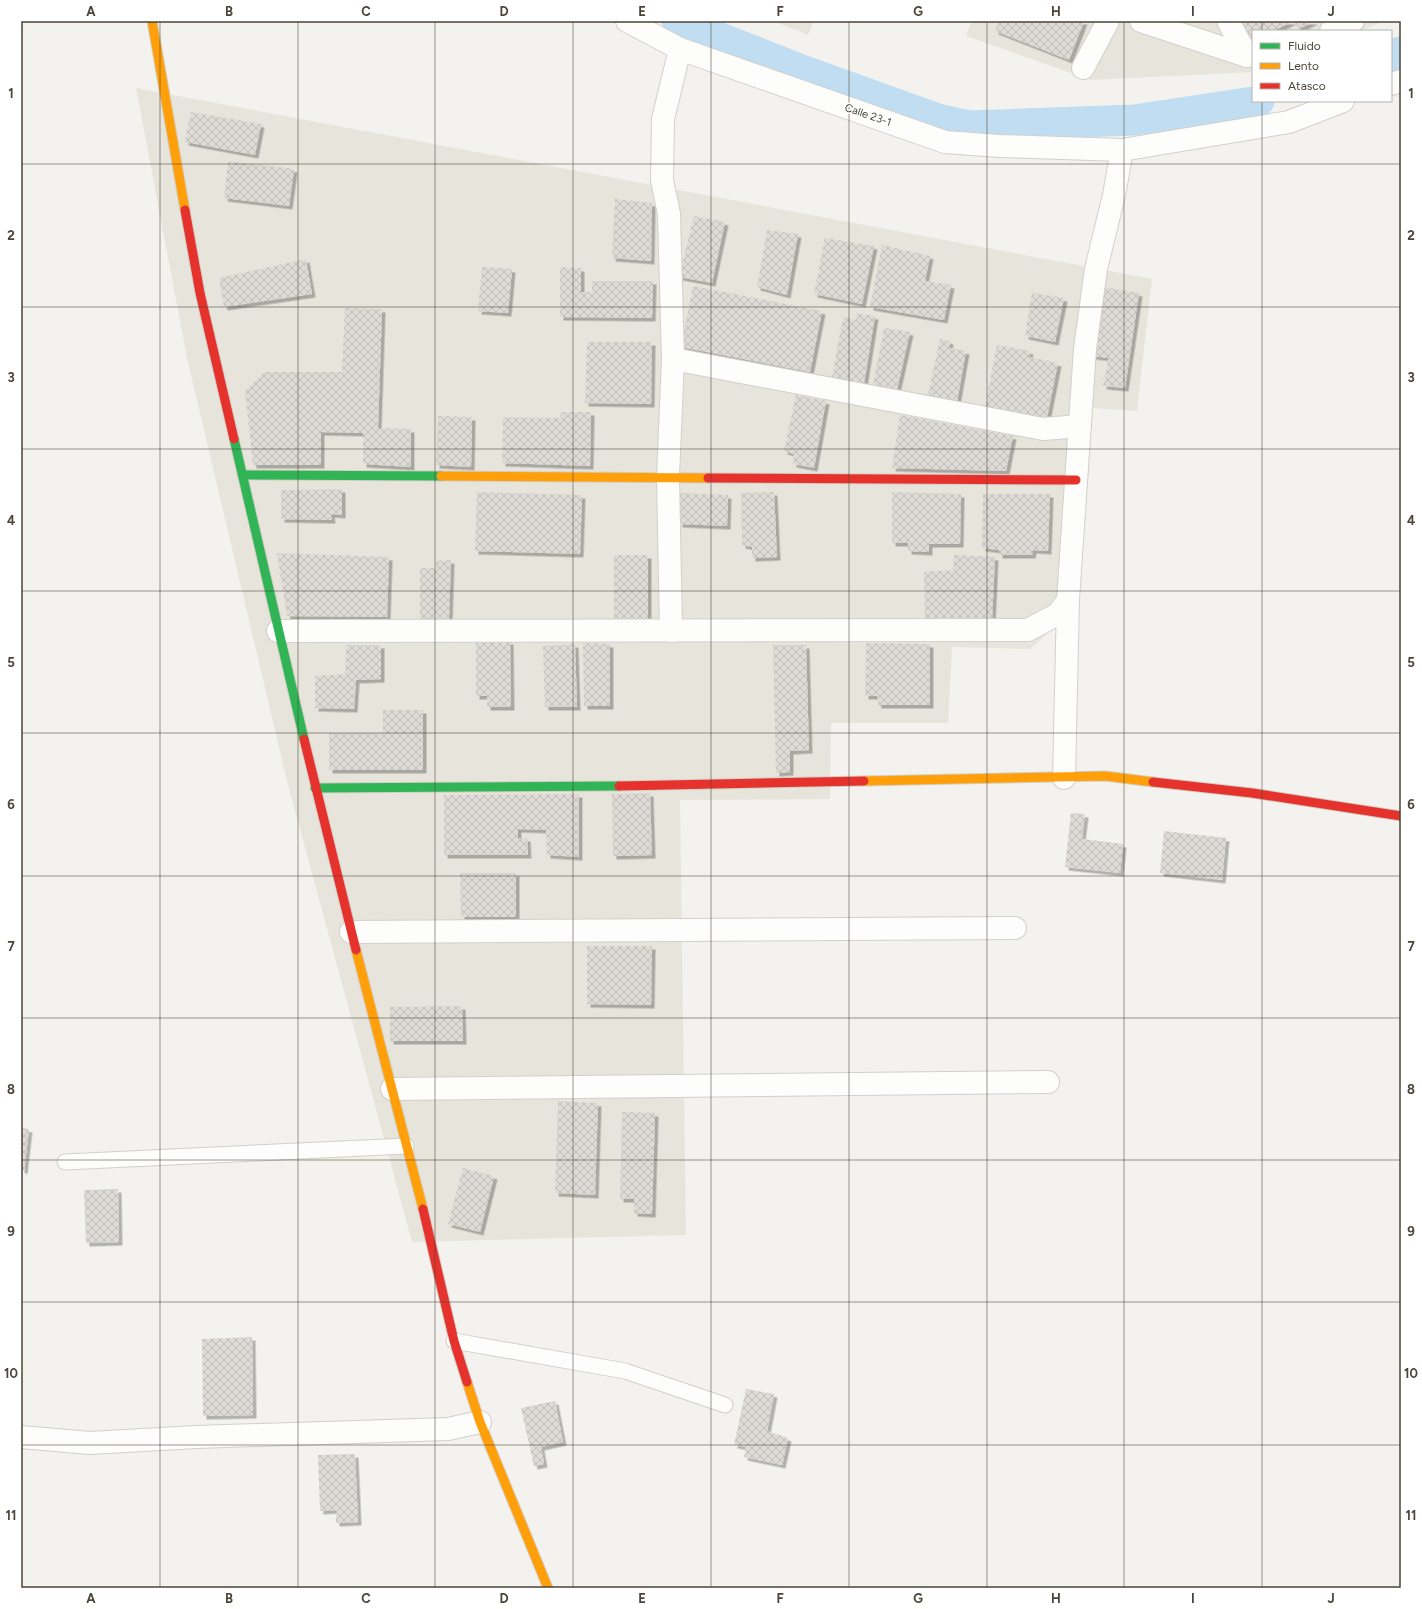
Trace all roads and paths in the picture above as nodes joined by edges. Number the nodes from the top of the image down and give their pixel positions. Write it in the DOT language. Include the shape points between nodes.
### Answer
graph roads {
  1 [pos="152,21"];
  2 [pos="626,21"];
  3 [pos="1108,21"];
  4 [pos="1142,21"];
  5 [pos="1228,21"];
  6 [pos="1353,21"];
  7 [pos="1333,30"];
  8 [pos="680,49"];
  9 [pos="1250,55"];
  10 [pos="1083,68"];
  11 [pos="1340,102"];
  12 [pos="1122,150"];
  13 [pos="673,358"];
  14 [pos="1080,426"];
  15 [pos="243,475"];
  16 [pos="668,476"];
  17 [pos="1076,480"];
  18 [pos="1068,600"];
  19 [pos="278,631"];
  20 [pos="671,631"];
  21 [pos="1064,778"];
  22 [pos="315,788"];
  23 [pos="1401,816"];
  24 [pos="1015,928"];
  25 [pos="351,932"];
  26 [pos="1048,1082"];
  27 [pos="392,1089"];
  28 [pos="406,1146"];
  29 [pos="65,1162"];
  30 [pos="454,1341"];
  31 [pos="726,1405"];
  32 [pos="480,1422"];
  33 [pos="21,1437"];
  34 [pos="548,1588"];
  1 -- 15 [label="street" via="200,293"];
  2 -- 8 [label="street, Calle 23-1"];
  3 -- 10 [label="street"];
  4 -- 9 [label="street"];
  5 -- 9 [label="street"];
  6 -- 7 [label="street"];
  8 -- 12 [label="street, Calle 23-1" via="945,142"];
  8 -- 13 [label="street" via="663,119 662,180 669,214"];
  11 -- 12 [label="street, Calle 23-1" via="1289,122"];
  12 -- 14 [label="street" via="1096,269 1085,349"];
  13 -- 14 [label="street" via="1043,429"];
  13 -- 16 [label="street"];
  14 -- 17 [label="street"];
  15 -- 16 [label="street"];
  15 -- 19 [label="street"];
  16 -- 17 [label="street"];
  16 -- 20 [label="street"];
  17 -- 18 [label="street"];
  18 -- 20 [label="street" via="1058,614 1028,630"];
  18 -- 21 [label="street"];
  19 -- 20 [label="street"];
  19 -- 22 [label="street"];
  21 -- 22 [label="street" via="658,786"];
  21 -- 23 [label="street" via="1105,776 1252,792"];
  22 -- 25 [label="street"];
  24 -- 25 [label="street"];
  25 -- 27 [label="street"];
  26 -- 27 [label="street"];
  27 -- 28 [label="street"];
  28 -- 29 [label="lane"];
  28 -- 30 [label="street"];
  30 -- 31 [label="lane" via="625,1370"];
  30 -- 32 [label="street"];
  32 -- 33 [label="street" via="448,1429 90,1443"];
  32 -- 34 [label="street"];
}
